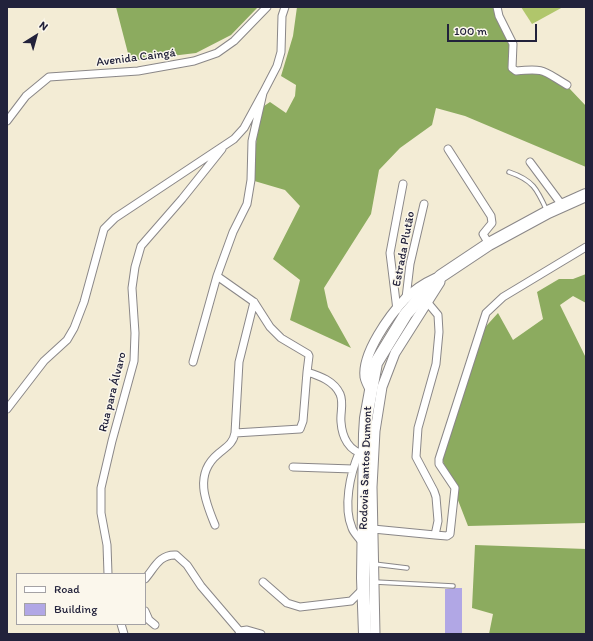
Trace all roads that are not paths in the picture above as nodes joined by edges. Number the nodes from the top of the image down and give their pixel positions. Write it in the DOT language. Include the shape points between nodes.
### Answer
graph roads {
  1 [pos="267,7"];
  2 [pos="285,7"];
  3 [pos="497,7"];
  4 [pos="567,85"];
  5 [pos="263,93"];
  6 [pos="7,121"];
  7 [pos="222,149"];
  8 [pos="448,149"];
  9 [pos="530,162"];
  10 [pos="509,172"];
  11 [pos="403,184"];
  12 [pos="586,195"];
  13 [pos="424,204"];
  14 [pos="562,205"];
  15 [pos="548,212"];
  16 [pos="489,244"];
  17 [pos="586,247"];
  18 [pos="444,273"];
  19 [pos="217,276"];
  20 [pos="406,298"];
  21 [pos="254,302"];
  22 [pos="428,303"];
  23 [pos="397,310"];
  24 [pos="382,341"];
  25 [pos="395,352"];
  26 [pos="372,359"];
  27 [pos="193,362"];
  28 [pos="390,365"];
  29 [pos="307,372"];
  30 [pos="7,409"];
  31 [pos="235,433"];
  32 [pos="362,454"];
  33 [pos="293,467"];
  34 [pos="353,469"];
  35 [pos="215,525"];
  36 [pos="373,529"];
  37 [pos="435,535"];
  38 [pos="374,564"];
  39 [pos="407,568"];
  40 [pos="108,573"];
  41 [pos="146,578"];
  42 [pos="263,582"];
  43 [pos="375,582"];
  44 [pos="363,583"];
  45 [pos="453,586"];
  46 [pos="146,613"];
  47 [pos="155,625"];
  48 [pos="240,633"];
  49 [pos="261,634"];
  50 [pos="365,634"];
  51 [pos="375,634"];
  1 -- 6 [label="street, Avenida Caingá" via="234,41 217,53 194,61 138,71 49,77 26,96"];
  2 -- 5 [label="street" via="282,16 281,52"];
  3 -- 4 [label="street" via="513,44 512,68 516,71 532,69 548,72"];
  5 -- 7 [label="street" via="244,128"];
  5 -- 19 [label="street" via="252,142 251,180 247,204 233,232"];
  7 -- 30 [label="street" via="115,218 104,229 84,302 74,328 67,340 44,361"];
  7 -- 40 [label="street, Rua para Álvaro" via="144,243 136,262 132,288 134,361 102,488 101,512"];
  8 -- 16 [label="street" via="491,216 492,223 483,234"];
  9 -- 14 [label="street"];
  10 -- 15 [label="lane" via="528,179 539,193"];
  11 -- 23 [label="street" via="390,253"];
  12 -- 14 [label="highway, Rodovia Santos Dumont"];
  13 -- 20 [label="street, Estrada Plutão" via="410,264"];
  14 -- 15 [label="highway, Rodovia Santos Dumont"];
  15 -- 16 [label="highway, Rodovia Santos Dumont"];
  16 -- 18 [label="highway, Rodovia Santos Dumont"];
  17 -- 37 [label="street" via="503,297 486,313 439,464 455,488 450,534"];
  18 -- 20 [label="street" via="420,286"];
  18 -- 22 [label="street"];
  18 -- 24 [label="highway, Rodovia Santos Dumont"];
  19 -- 21 [label="street"];
  19 -- 27 [label="street"];
  20 -- 23 [label="street"];
  21 -- 29 [label="street" via="275,332 308,354"];
  21 -- 31 [label="street" via="239,362"];
  22 -- 25 [label="street"];
  22 -- 37 [label="street" via="438,315 436,364 418,428 416,457 436,497 438,521"];
  23 -- 24 [label="street"];
  24 -- 25 [label="street"];
  24 -- 26 [label="highway, Rodovia Santos Dumont"];
  25 -- 28 [label="street"];
  26 -- 28 [label="street"];
  26 -- 32 [label="highway, Rodovia Santos Dumont" via="371,391"];
  28 -- 36 [label="street" via="382,387 375,431"];
  29 -- 31 [label="street" via="303,421 300,429"];
  29 -- 32 [label="street" via="323,377 340,393 343,433 350,448"];
  31 -- 35 [label="street" via="232,442 211,460 203,478 203,490"];
  32 -- 34 [label="street"];
  32 -- 44 [label="highway, Rodovia Santos Dumont"];
  33 -- 34 [label="street"];
  34 -- 44 [label="street" via="349,512 352,530 362,542"];
  36 -- 37 [label="street"];
  36 -- 38 [label="street"];
  38 -- 39 [label="lane"];
  38 -- 43 [label="street"];
  41 -- 48 [label="street" via="156,563 166,556 176,555 184,561 213,602"];
  42 -- 44 [label="street" via="287,603 300,607 350,601"];
  43 -- 45 [label="lane"];
  43 -- 51 [label="street"];
  44 -- 50 [label="highway, Rodovia Santos Dumont"];
  46 -- 47 [label="street"];
  48 -- 49 [label="street" via="247,630"];
}
